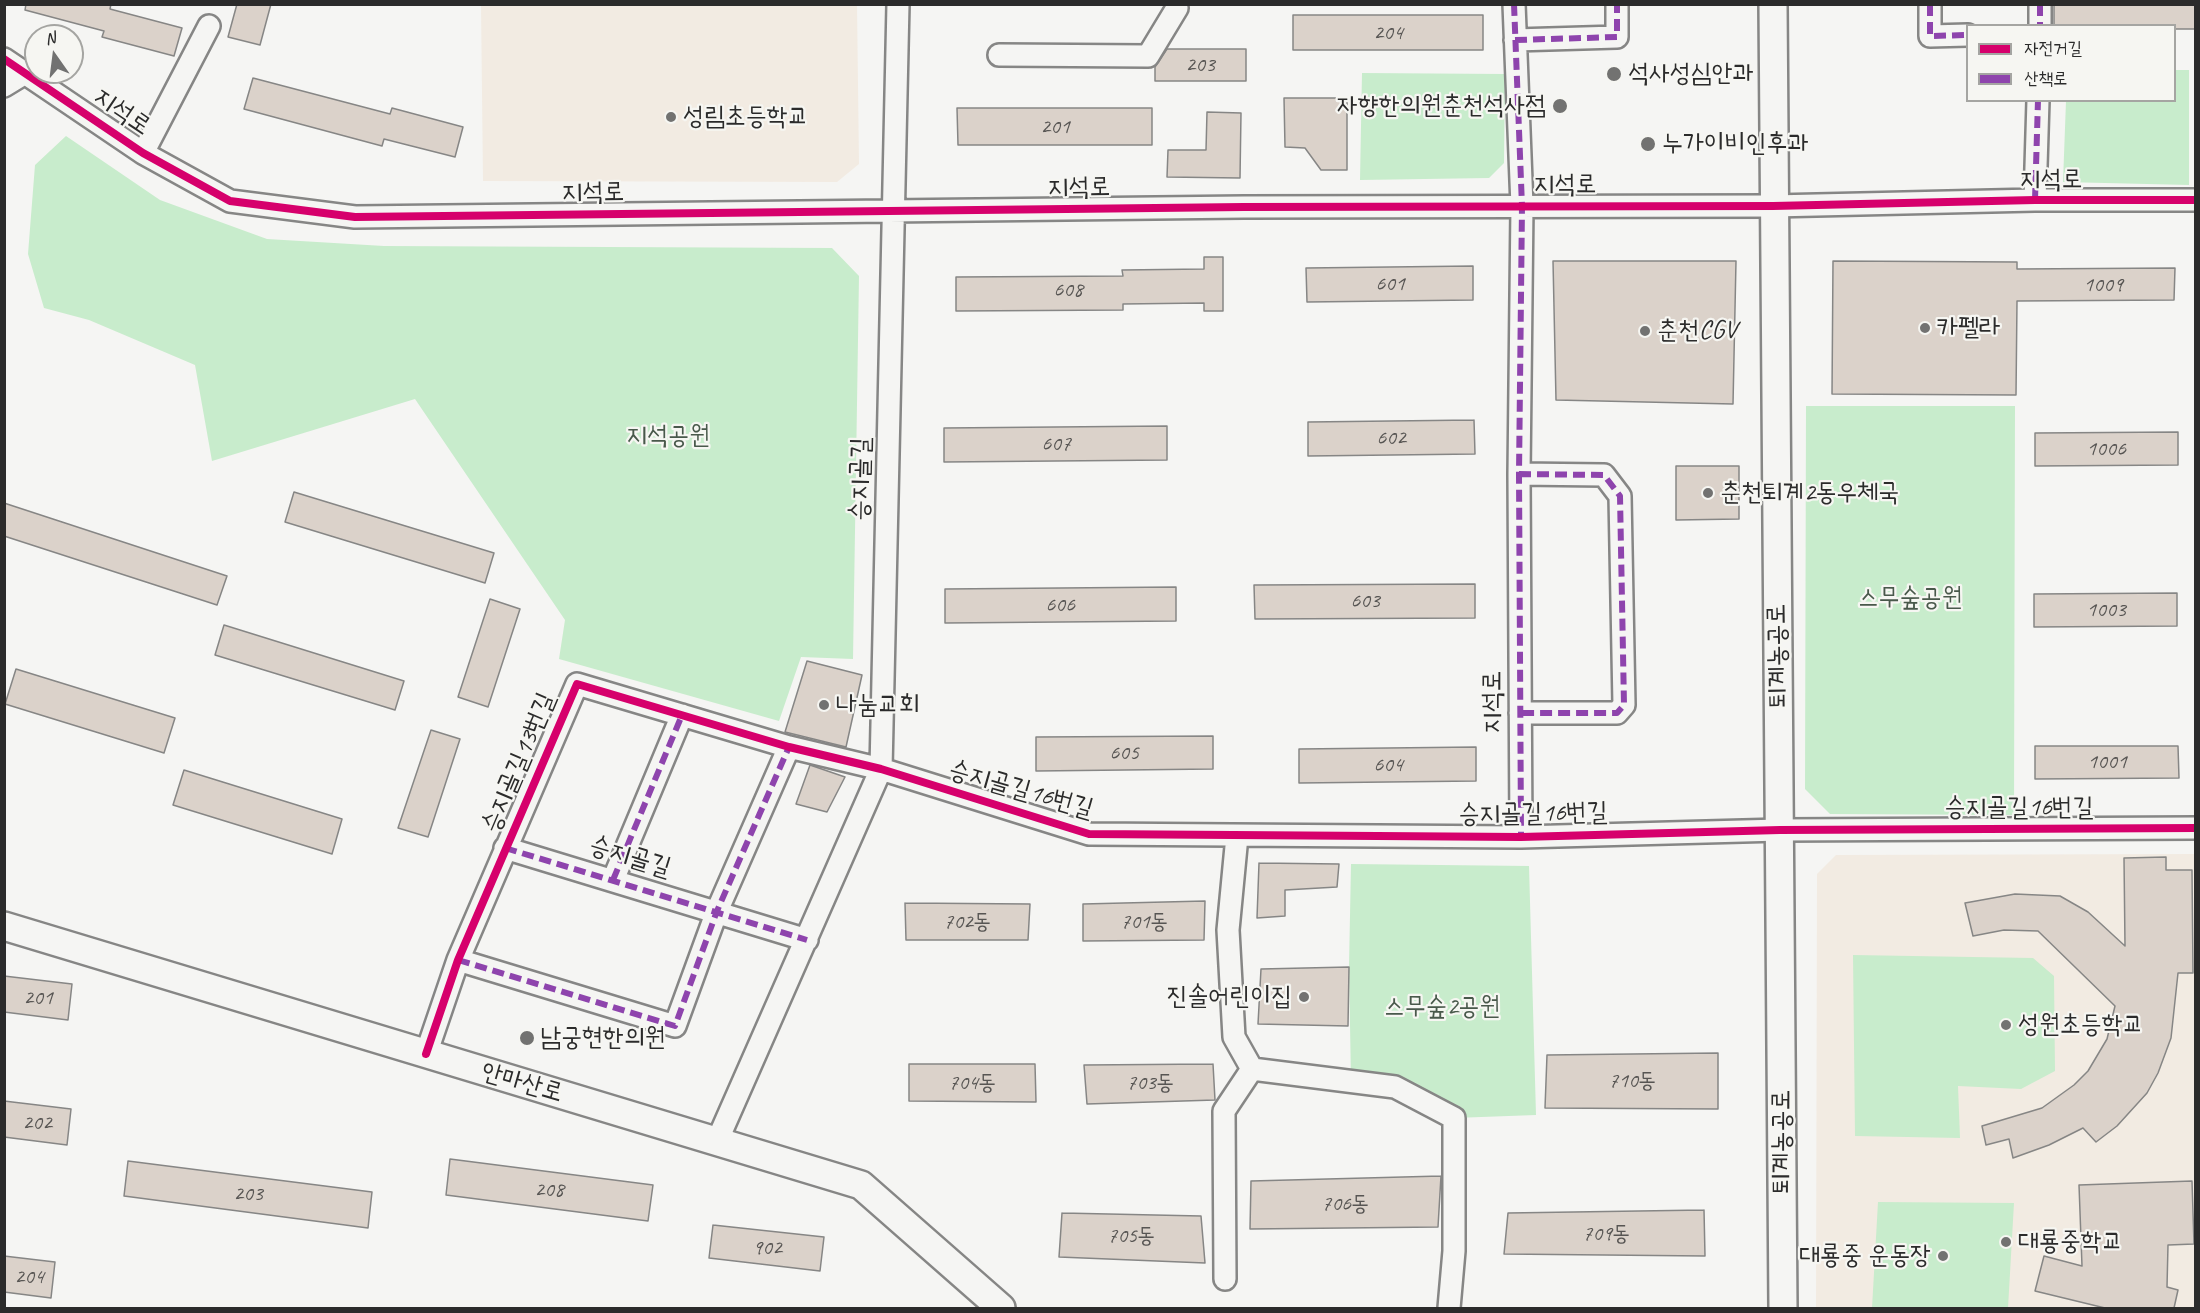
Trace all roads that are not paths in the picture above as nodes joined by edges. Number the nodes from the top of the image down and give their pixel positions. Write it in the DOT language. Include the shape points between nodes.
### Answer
graph roads {
  1 [pos="898,4"];
  2 [pos="1514,4"];
  3 [pos="1617,4"];
  4 [pos="1773,4"];
  5 [pos="1930,4"];
  6 [pos="2040,4"];
  7 [pos="1177,8"];
  8 [pos="2040,24"];
  9 [pos="209,27"];
  10 [pos="1966,35"];
  11 [pos="1515,40"];
  12 [pos="999,55"];
  13 [pos="4,59"];
  14 [pos="24,70"];
  15 [pos="24,74"];
  16 [pos="44,84"];
  17 [pos="4,86"];
  18 [pos="2038,102"];
  19 [pos="143,153"];
  20 [pos="2035,200"];
  21 [pos="2196,200"];
  22 [pos="1522,206"];
  23 [pos="1773,206"];
  24 [pos="894,211"];
  25 [pos="1519,474"];
  26 [pos="1520,713"];
  27 [pos="682,715"];
  28 [pos="789,747"];
  29 [pos="881,769"];
  30 [pos="2196,828"];
  31 [pos="1780,830"];
  32 [pos="1237,836"];
  33 [pos="1521,837"];
  34 [pos="505,848"];
  35 [pos="613,880"];
  36 [pos="717,911"];
  37 [pos="4,926"];
  38 [pos="807,940"];
  39 [pos="458,960"];
  40 [pos="426,1054"];
  41 [pos="1252,1069"];
  42 [pos="718,1139"];
  43 [pos="1225,1279"];
  44 [pos="1001,1308"];
  45 [pos="1449,1308"];
  46 [pos="1783,1308"];
  1 -- 24 [label="street, 승지골길"];
  2 -- 11 [label="street"];
  3 -- 11 [label="street" via="1617,37"];
  4 -- 23 [label="street, 퇴계농공로"];
  5 -- 10 [label="street" via="1930,36"];
  6 -- 8 [label="street"];
  7 -- 12 [label="street" via="1148,56"];
  9 -- 19 [label="street"];
  11 -- 22 [label="street"];
  13 -- 14 [label="street, 지석로"];
  15 -- 17 [label="street"];
  16 -- 19 [label="street, 지석로"];
  18 -- 20 [label="street"];
  19 -- 24 [label="street, 지석로" via="230,201 355,217"];
  20 -- 21 [label="street, 지석로"];
  20 -- 23 [label="street, 지석로"];
  22 -- 23 [label="street, 지석로"];
  22 -- 24 [label="street, 지석로"];
  22 -- 25 [label="street, 지석로"];
  23 -- 31 [label="street, 퇴계농공로"];
  24 -- 29 [label="street, 승지골길"];
  25 -- 26 [label="street, 지석로"];
  25 -- 26 [label="street" via="1604,476 1620,496 1624,705 1617,713"];
  26 -- 33 [label="street, 지석로"];
  27 -- 28 [label="street, 승지골길13번길"];
  27 -- 34 [label="street, 승지골길13번길" via="577,684"];
  27 -- 35 [label="street"];
  28 -- 29 [label="street, 승지골길13번길"];
  28 -- 36 [label="street"];
  29 -- 32 [label="street, 승지골길16번길" via="1089,834"];
  29 -- 38 [label="street, 승지골길"];
  30 -- 31 [label="street, 승지골길16번길"];
  31 -- 33 [label="street, 승지골길16번길"];
  31 -- 46 [label="street, 퇴계농공로"];
  32 -- 33 [label="street, 승지골길16번길"];
  32 -- 41 [label="street" via="1228,930 1234,1037"];
  34 -- 35 [label="street, 승지골길"];
  34 -- 39 [label="street, 승지골길13번길"];
  35 -- 36 [label="street, 승지골길"];
  36 -- 38 [label="street, 승지골길"];
  36 -- 39 [label="street" via="675,1026"];
  37 -- 40 [label="street, 안마산로"];
  38 -- 42 [label="street, 승지골길"];
  39 -- 40 [label="street, 승지골길13번길"];
  40 -- 42 [label="street, 안마산로"];
  41 -- 43 [label="street" via="1224,1111"];
  41 -- 45 [label="street" via="1395,1088 1454,1118 1454,1251"];
  42 -- 44 [label="street, 안마산로" via="861,1185"];
}
